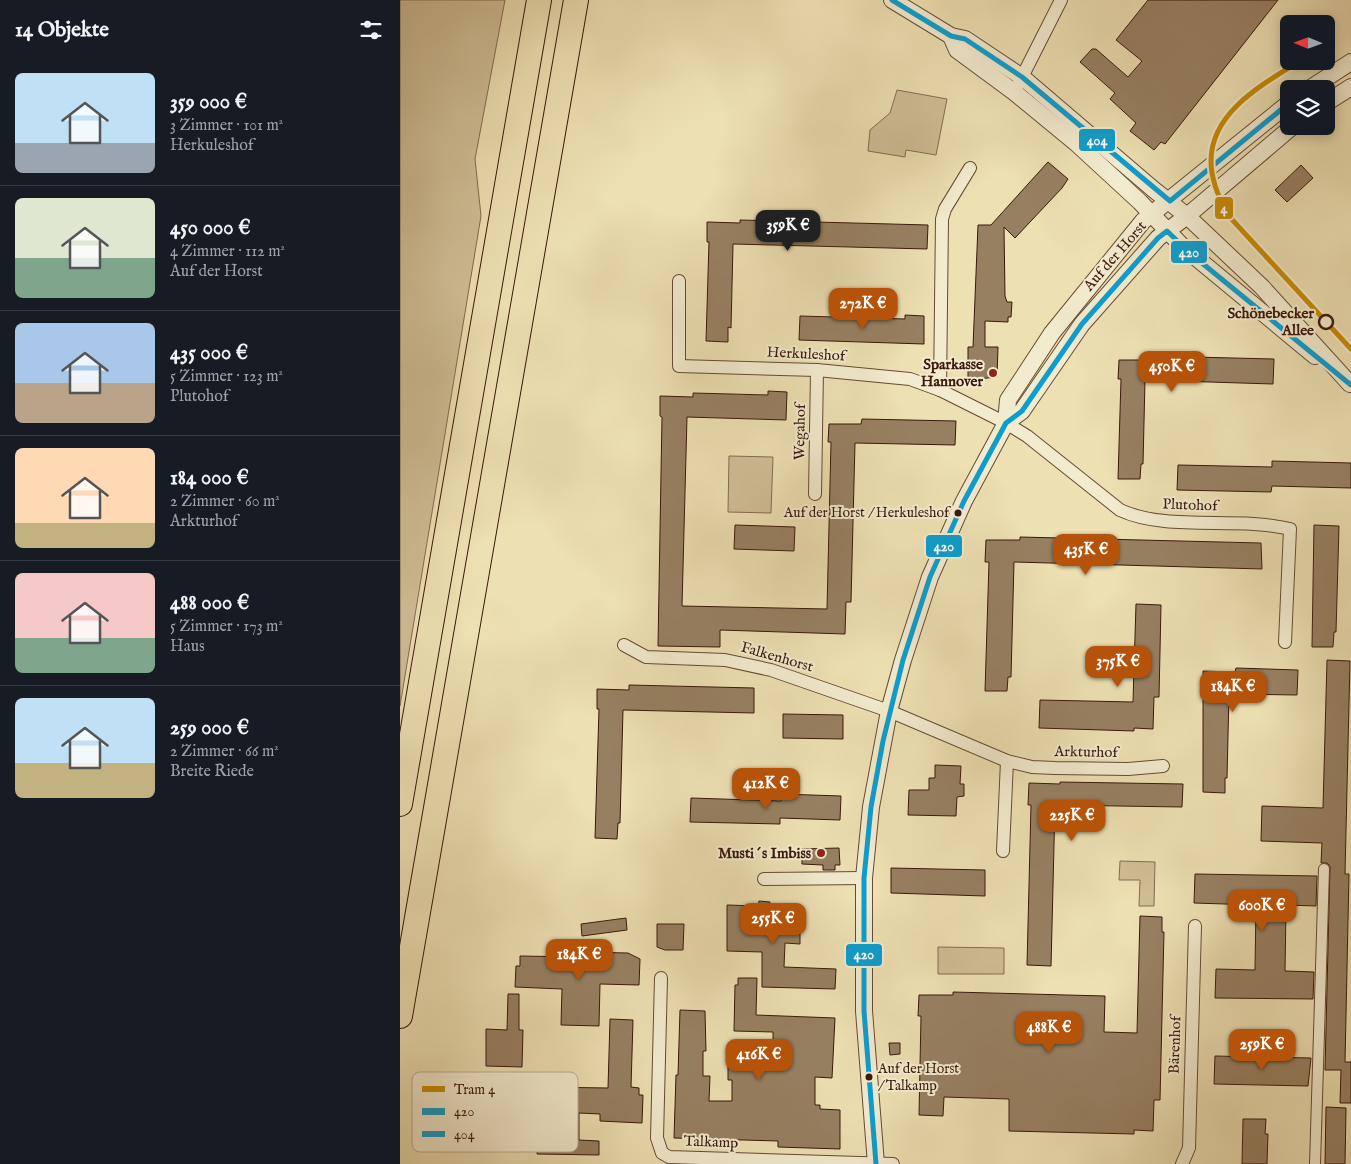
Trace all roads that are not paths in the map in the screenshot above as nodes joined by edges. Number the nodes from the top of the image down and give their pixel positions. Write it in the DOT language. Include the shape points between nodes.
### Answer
graph roads {
  1 [pos="539,0"];
  2 [pos="576,0"];
  3 [pos="892,0"];
  4 [pos="1061,0"];
  5 [pos="1351,62"];
  6 [pos="1323,80"];
  7 [pos="1018,84"];
  8 [pos="1351,87"];
  9 [pos="1335,97"];
  10 [pos="1280,110"];
  11 [pos="1282,135"];
  12 [pos="970,168"];
  13 [pos="1170,201"];
  14 [pos="1152,214"];
  15 [pos="1188,216"];
  16 [pos="1167,231"];
  17 [pos="679,281"];
  18 [pos="817,370"];
  19 [pos="1350,385"];
  20 [pos="940,390"];
  21 [pos="1006,423"];
  22 [pos="815,494"];
  23 [pos="1285,642"];
  24 [pos="624,645"];
  25 [pos="889,711"];
  26 [pos="1008,761"];
  27 [pos="1164,766"];
  28 [pos="400,804"];
  29 [pos="1003,850"];
  30 [pos="1324,869"];
  31 [pos="864,878"];
  32 [pos="764,879"];
  33 [pos="1195,926"];
  34 [pos="661,978"];
  35 [pos="400,1016"];
  36 [pos="726,1161"];
  37 [pos="876,1164"];
  38 [pos="893,1164"];
  39 [pos="1182,1164"];
  40 [pos="1315,1164"];
  1 -- 28 [label="highway"];
  2 -- 35 [label="highway"];
  3 -- 7 [label="street" via="951,36 957,50"];
  4 -- 7 [label="street"];
  5 -- 6 [label="street"];
  7 -- 13 [label="street"];
  7 -- 14 [label="street"];
  8 -- 9 [label="street"];
  10 -- 13 [label="street, Auf der Horst"];
  11 -- 15 [label="street, Auf der Horst"];
  12 -- 20 [label="street" via="942,219"];
  13 -- 14 [label="street, Auf der Horst"];
  13 -- 15 [label="street"];
  14 -- 16 [label="street"];
  14 -- 21 [label="street, Auf der Horst" via="1052,333 1008,400"];
  15 -- 16 [label="street, Auf der Horst"];
  15 -- 19 [label="street" via="1262,287"];
  16 -- 19 [label="street"];
  16 -- 21 [label="street, Auf der Horst" via="1082,324 1022,411"];
  17 -- 18 [label="street, Herkuleshof" via="679,366"];
  18 -- 20 [label="street, Herkuleshof" via="910,379"];
  18 -- 22 [label="street, Wegahof"];
  20 -- 21 [label="street, Herkuleshof"];
  21 -- 23 [label="street, Plutohof" via="1132,516 1155,520 1268,523 1290,529"];
  21 -- 25 [label="street, Auf der Horst" via="964,501 930,577"];
  24 -- 25 [label="street, Falkenhorst" via="646,657 724,660 771,670"];
  25 -- 26 [label="street, Arkturhof"];
  25 -- 31 [label="street, Auf der Horst" via="872,807"];
  26 -- 27 [label="street, Arkturhof" via="1055,768"];
  26 -- 29 [label="street"];
  30 -- 40 [label="street"];
  31 -- 32 [label="street"];
  31 -- 37 [label="street, Auf der Horst" via="864,1011"];
  33 -- 39 [label="street, Bärenhof" via="1188,1148"];
  34 -- 36 [label="street, Talkamp" via="658,1147 669,1156"];
  36 -- 37 [label="street, Talkamp"];
  37 -- 38 [label="street"];
}
